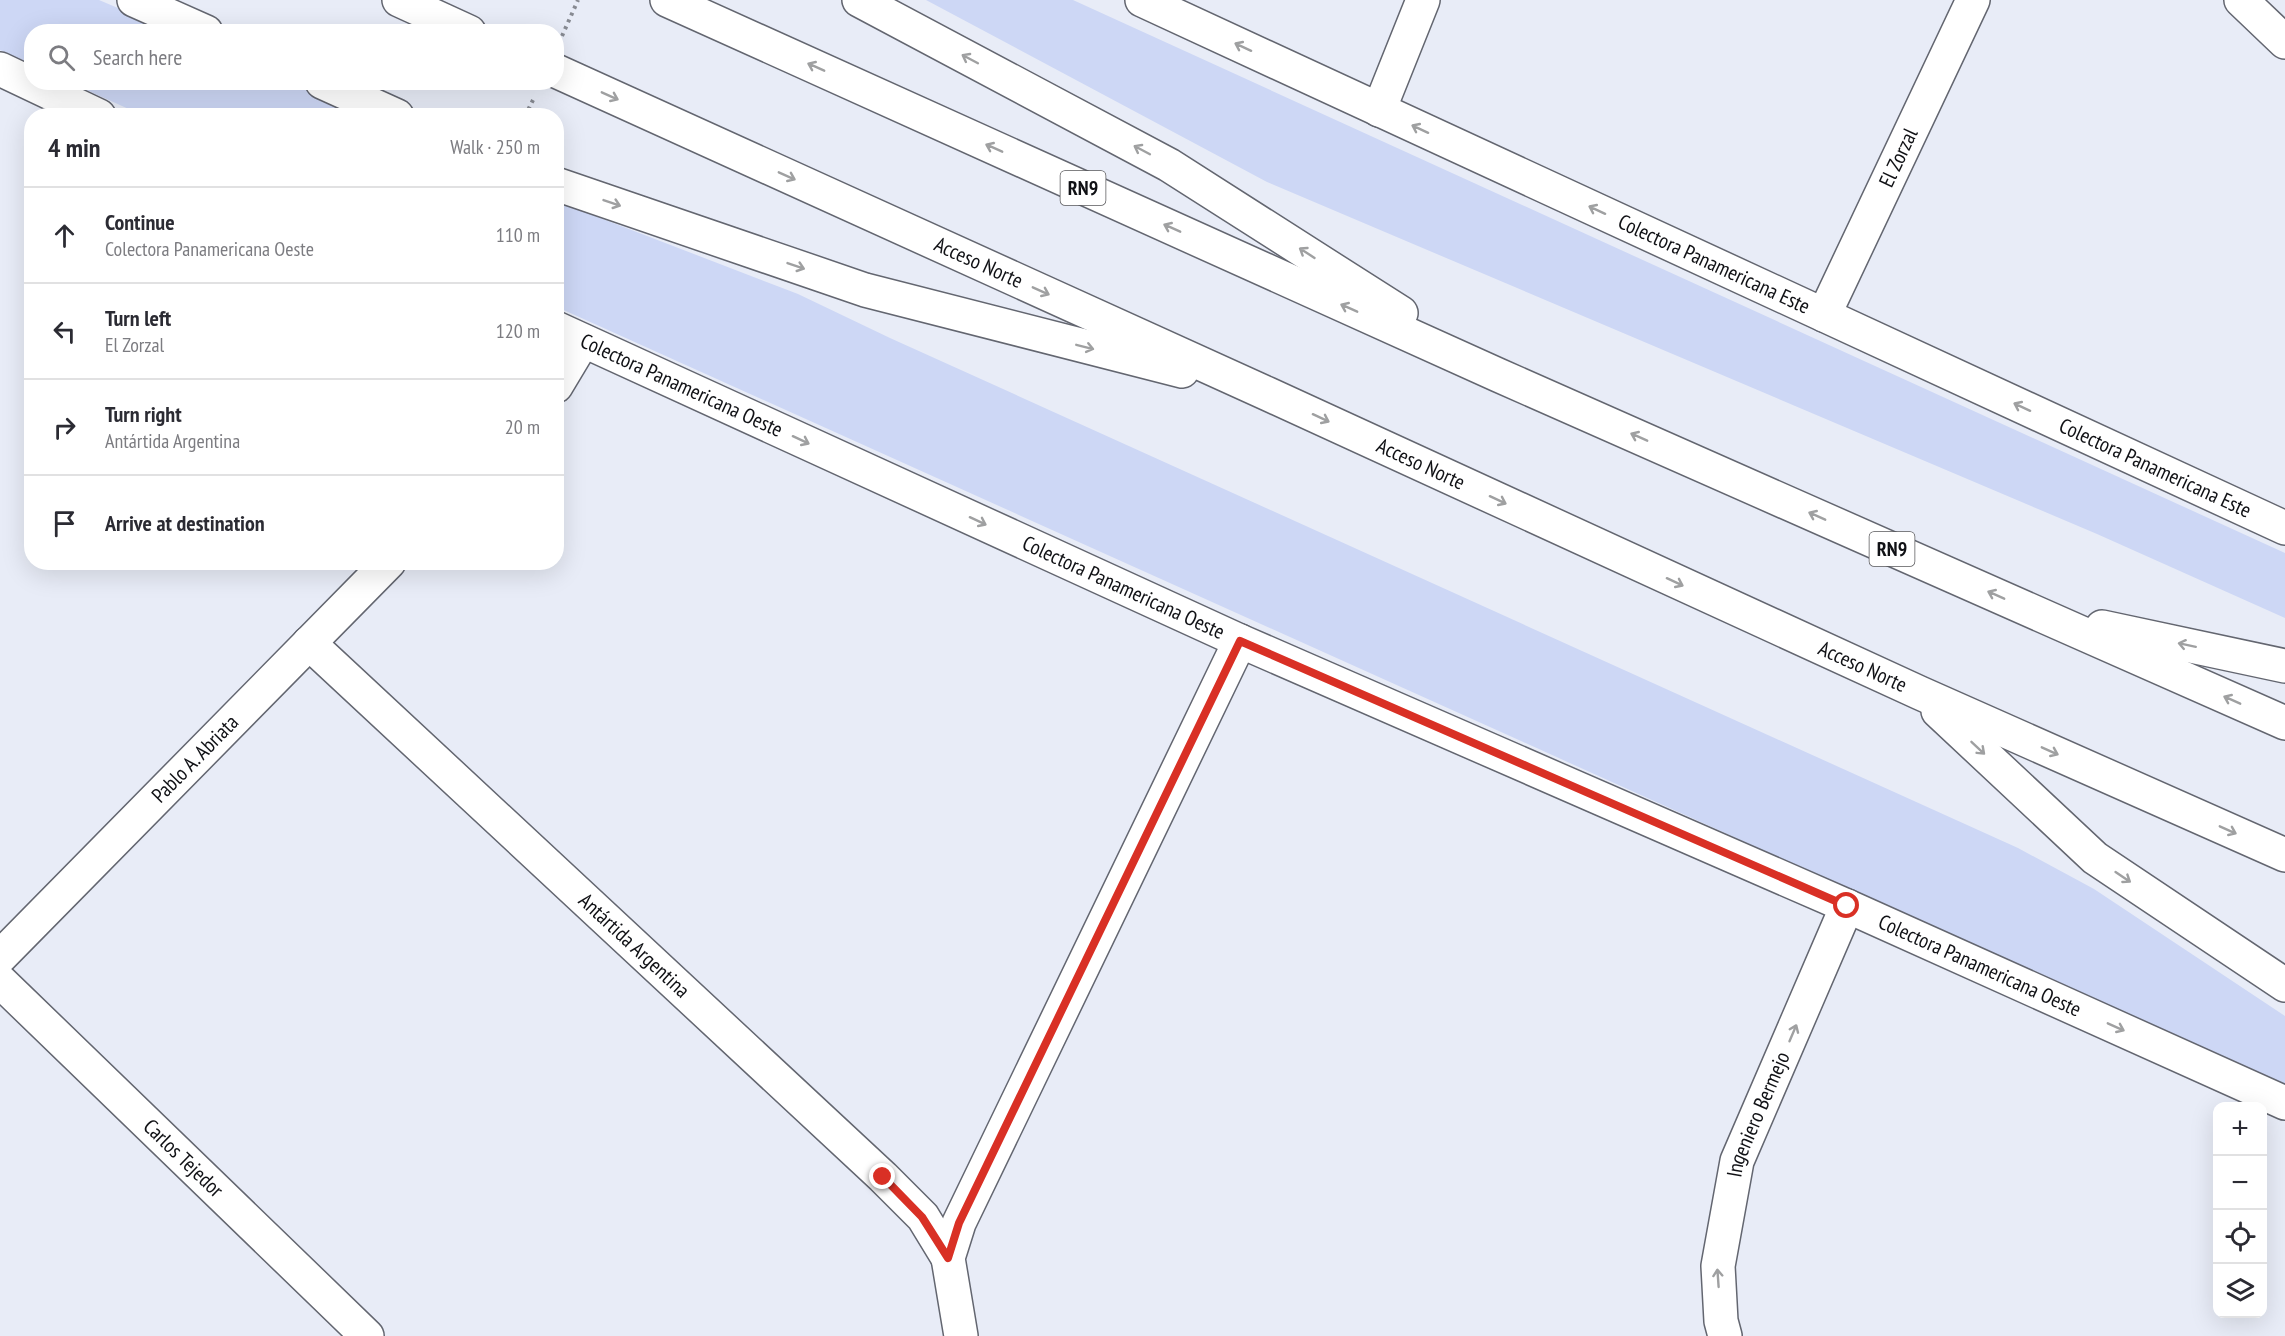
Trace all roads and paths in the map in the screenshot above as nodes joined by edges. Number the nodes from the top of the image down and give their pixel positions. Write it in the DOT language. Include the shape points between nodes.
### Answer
graph roads {
  1 [pos="134,0"];
  2 [pos="399,0"];
  3 [pos="578,0"];
  4 [pos="667,0"];
  5 [pos="859,0"];
  6 [pos="1142,0"];
  7 [pos="1423,0"];
  8 [pos="1972,0"];
  9 [pos="2241,0"];
  10 [pos="188,24"];
  11 [pos="452,24"];
  12 [pos="564,31"];
  13 [pos="2285,42"];
  14 [pos="0,69"];
  15 [pos="564,75"];
  16 [pos="24,80"];
  17 [pos="44,90"];
  18 [pos="340,90"];
  19 [pos="82,108"];
  20 [pos="379,108"];
  21 [pos="1379,110"];
  22 [pos="564,187"];
  23 [pos="1824,315"];
  24 [pos="570,335"];
  25 [pos="564,357"];
  26 [pos="1498,375"];
  27 [pos="1268,394"];
  28 [pos="2285,528"];
  29 [pos="381,570"];
  30 [pos="2038,613"];
  31 [pos="1240,641"];
  32 [pos="309,644"];
  33 [pos="2285,666"];
  34 [pos="1920,693"];
  35 [pos="2285,723"];
  36 [pos="2285,855"];
  37 [pos="1847,906"];
  38 [pos="0,957"];
  39 [pos="0,981"];
  40 [pos="2285,985"];
  41 [pos="2285,1103"];
  42 [pos="948,1258"];
  43 [pos="367,1336"];
  44 [pos="961,1336"];
  45 [pos="1725,1336"];
  1 -- 10 [label="main road"];
  2 -- 11 [label="main road"];
  3 -- 12 [label="path"];
  26 -- 4 [label="main road, RN9, one-way"];
  26 -- 5 [label="main road, one-way" via="1169,165"];
  21 -- 6 [label="main road, Colectora Panamericana Este, one-way"];
  7 -- 21 [label="main road"];
  8 -- 23 [label="main road, El Zorzal"];
  9 -- 13 [label="main road"];
  14 -- 16 [label="main road"];
  15 -- 27 [label="main road, Acceso Norte, one-way"];
  17 -- 19 [label="main road"];
  18 -- 20 [label="main road"];
  23 -- 21 [label="main road, Colectora Panamericana Este, one-way"];
  22 -- 27 [label="main road, one-way" via="865,290"];
  28 -- 23 [label="main road, Colectora Panamericana Este, one-way"];
  24 -- 25 [label="main road"];
  24 -- 31 [label="main road, Colectora Panamericana Oeste, one-way"];
  30 -- 26 [label="main road, RN9, one-way"];
  27 -- 34 [label="main road, Acceso Norte, one-way"];
  29 -- 32 [label="main road, Pablo A. Abriata"];
  33 -- 30 [label="main road, one-way"];
  35 -- 30 [label="main road, RN9, one-way"];
  31 -- 37 [label="main road, Colectora Panamericana Oeste"];
  31 -- 42 [label="main road" via="959,1223"];
  32 -- 38 [label="main road, Pablo A. Abriata"];
  32 -- 42 [label="main road, Antártida Argentina" via="883,1177 922,1217"];
  34 -- 36 [label="main road, Acceso Norte, one-way"];
  34 -- 40 [label="main road, one-way" via="2095,858"];
  37 -- 41 [label="main road, Colectora Panamericana Oeste, one-way"];
  45 -- 37 [label="main road, Ingeniero Bermejo, one-way" via="1718,1266 1737,1161"];
  39 -- 43 [label="main road, Carlos Tejedor"];
  42 -- 44 [label="main road"];
}
